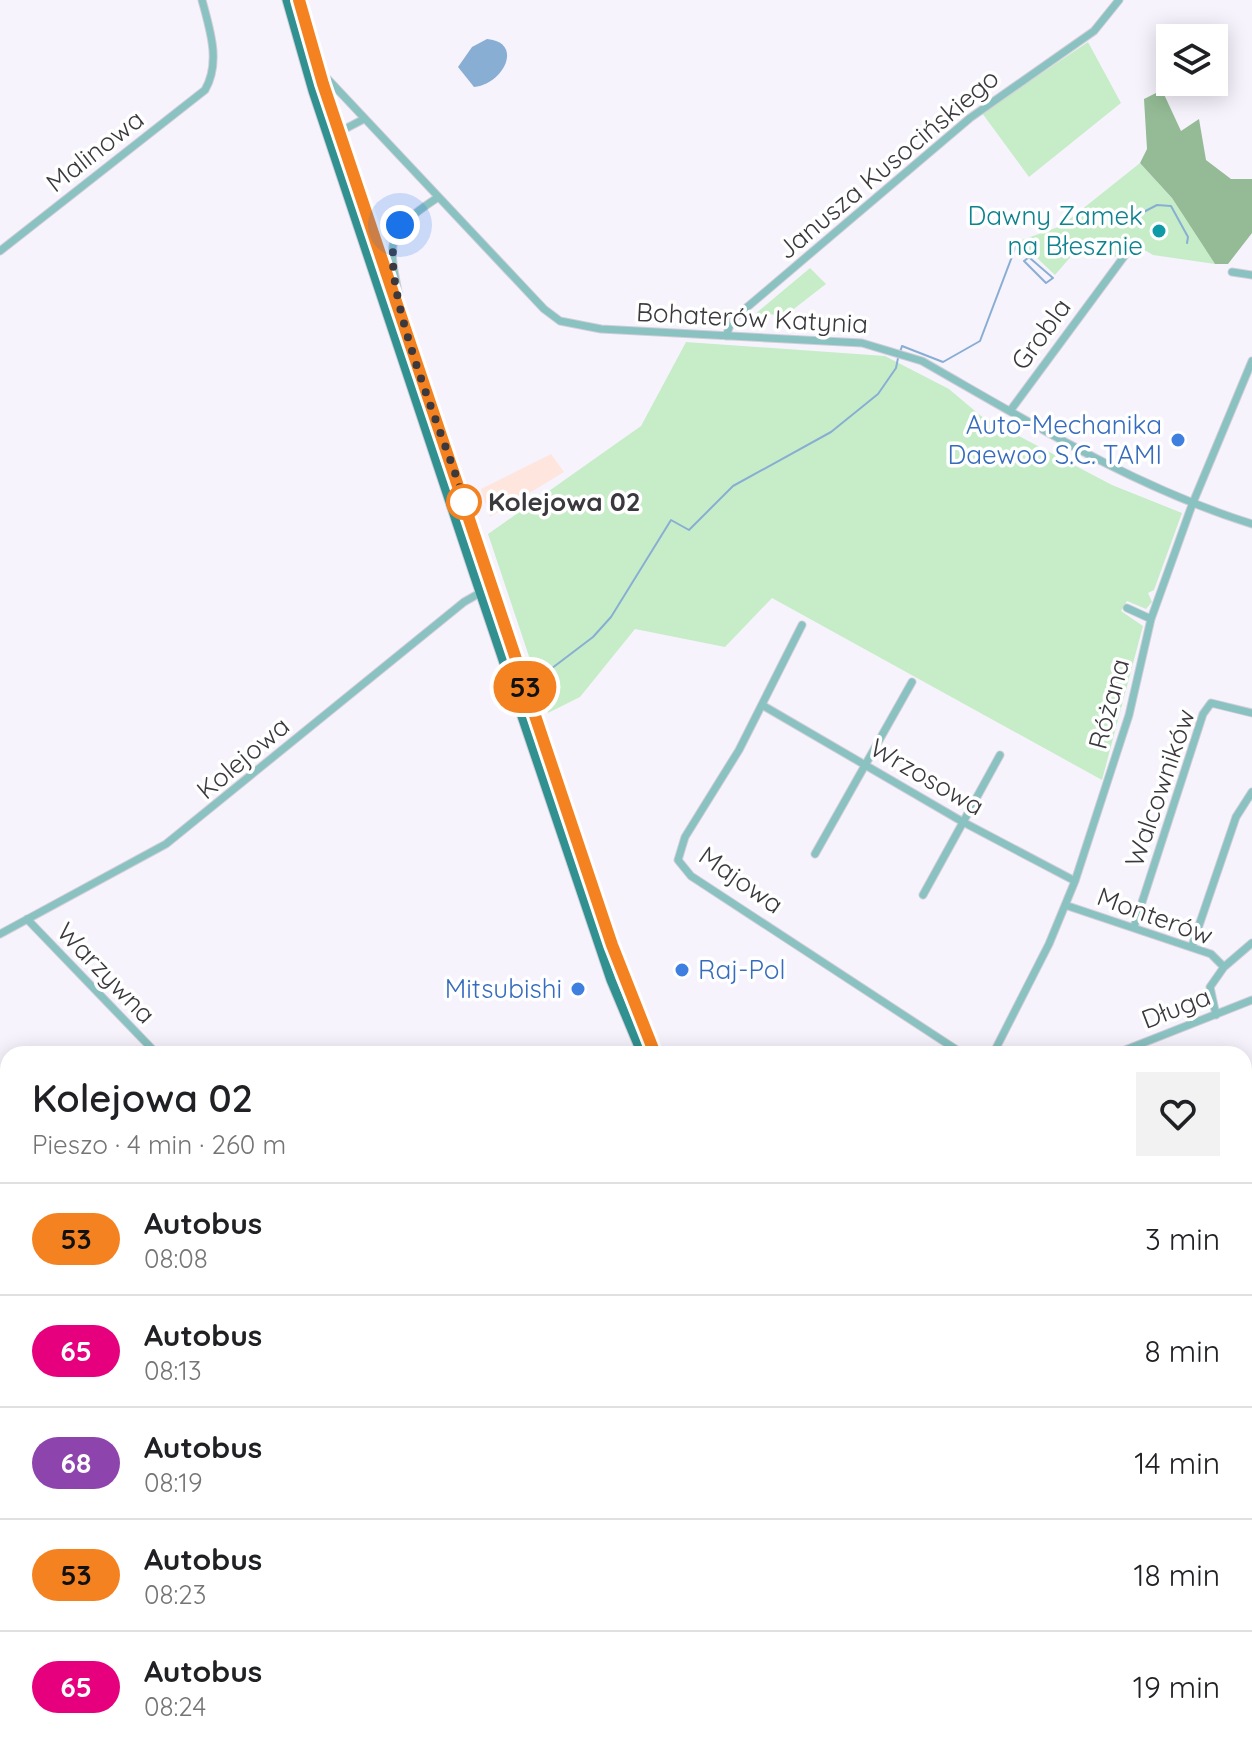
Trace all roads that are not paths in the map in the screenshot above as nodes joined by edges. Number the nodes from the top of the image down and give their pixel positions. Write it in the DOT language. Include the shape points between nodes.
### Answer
graph roads {
  1 [pos="202,0"];
  2 [pos="287,0"];
  3 [pos="299,0"];
  4 [pos="1119,0"];
  5 [pos="318,68"];
  6 [pos="364,119"];
  7 [pos="339,132"];
  8 [pos="437,198"];
  9 [pos="1134,243"];
  10 [pos="0,251"];
  11 [pos="1232,272"];
  12 [pos="1252,275"];
  13 [pos="404,327"];
  14 [pos="726,336"];
  15 [pos="1252,361"];
  16 [pos="1010,411"];
  17 [pos="1192,505"];
  18 [pos="1252,524"];
  19 [pos="492,586"];
  20 [pos="481,592"];
  21 [pos="1127,608"];
  22 [pos="1151,619"];
  23 [pos="802,625"];
  24 [pos="912,682"];
  25 [pos="762,705"];
  26 [pos="1252,713"];
  27 [pos="1000,755"];
  28 [pos="866,765"];
  29 [pos="1252,792"];
  30 [pos="963,822"];
  31 [pos="815,854"];
  32 [pos="1075,881"];
  33 [pos="923,895"];
  34 [pos="1065,905"];
  35 [pos="27,919"];
  36 [pos="1134,927"];
  37 [pos="0,934"];
  38 [pos="1252,943"];
  39 [pos="1192,946"];
  40 [pos="1224,967"];
  41 [pos="1252,1000"];
  42 [pos="1216,1015"];
  43 [pos="149,1046"];
  44 [pos="639,1046"];
  45 [pos="652,1046"];
  46 [pos="951,1046"];
  47 [pos="997,1046"];
  48 [pos="1136,1046"];
  1 -- 10 [label="street, Malinowa" via="213,45 205,90"];
  2 -- 20 [label="main road"];
  3 -- 5 [label="main road"];
  4 -- 14 [label="street, Janusza Kusocińskiego" via="1094,31 970,118 743,310"];
  5 -- 6 [label="street, Bohaterów Katynia"];
  5 -- 7 [label="main road"];
  6 -- 7 [label="street"];
  6 -- 8 [label="street, Bohaterów Katynia"];
  7 -- 13 [label="main road"];
  8 -- 13 [label="street" via="395,233 394,272"];
  8 -- 14 [label="street, Bohaterów Katynia" via="560,321 601,329"];
  9 -- 16 [label="street, Grobla"];
  11 -- 12 [label="street"];
  13 -- 19 [label="main road"];
  14 -- 16 [label="street, Bohaterów Katynia" via="887,347"];
  15 -- 17 [label="street, Różana"];
  16 -- 17 [label="street, Bohaterów Katynia"];
  17 -- 18 [label="street, Bohaterów Katynia"];
  17 -- 22 [label="street, Różana"];
  19 -- 20 [label="street, Kolejowa"];
  19 -- 45 [label="main road" via="624,981"];
  20 -- 35 [label="street, Kolejowa" via="166,844"];
  20 -- 44 [label="main road" via="611,980"];
  21 -- 22 [label="street"];
  22 -- 32 [label="street, Różana" via="1129,715"];
  23 -- 25 [label="street, Majowa"];
  24 -- 28 [label="street"];
  25 -- 28 [label="street, Wrzosowa"];
  25 -- 46 [label="street, Majowa" via="685,837 678,860 691,876"];
  26 -- 36 [label="street, Walcowników" via="1211,703 1203,714"];
  27 -- 30 [label="street"];
  28 -- 30 [label="street, Wrzosowa"];
  28 -- 31 [label="street"];
  29 -- 39 [label="street" via="1236,817"];
  30 -- 32 [label="street, Wrzosowa"];
  30 -- 33 [label="street"];
  32 -- 34 [label="street, Różana"];
  34 -- 36 [label="street, Monterów"];
  34 -- 47 [label="street, Różana"];
  35 -- 37 [label="street, Kolejowa"];
  35 -- 43 [label="street, Warzywna"];
  36 -- 39 [label="street, Monterów"];
  38 -- 40 [label="street"];
  39 -- 40 [label="street, Monterów"];
  40 -- 42 [label="street, Monterów" via="1210,987"];
  41 -- 42 [label="street, Długa"];
  42 -- 48 [label="street, Długa"];
}
